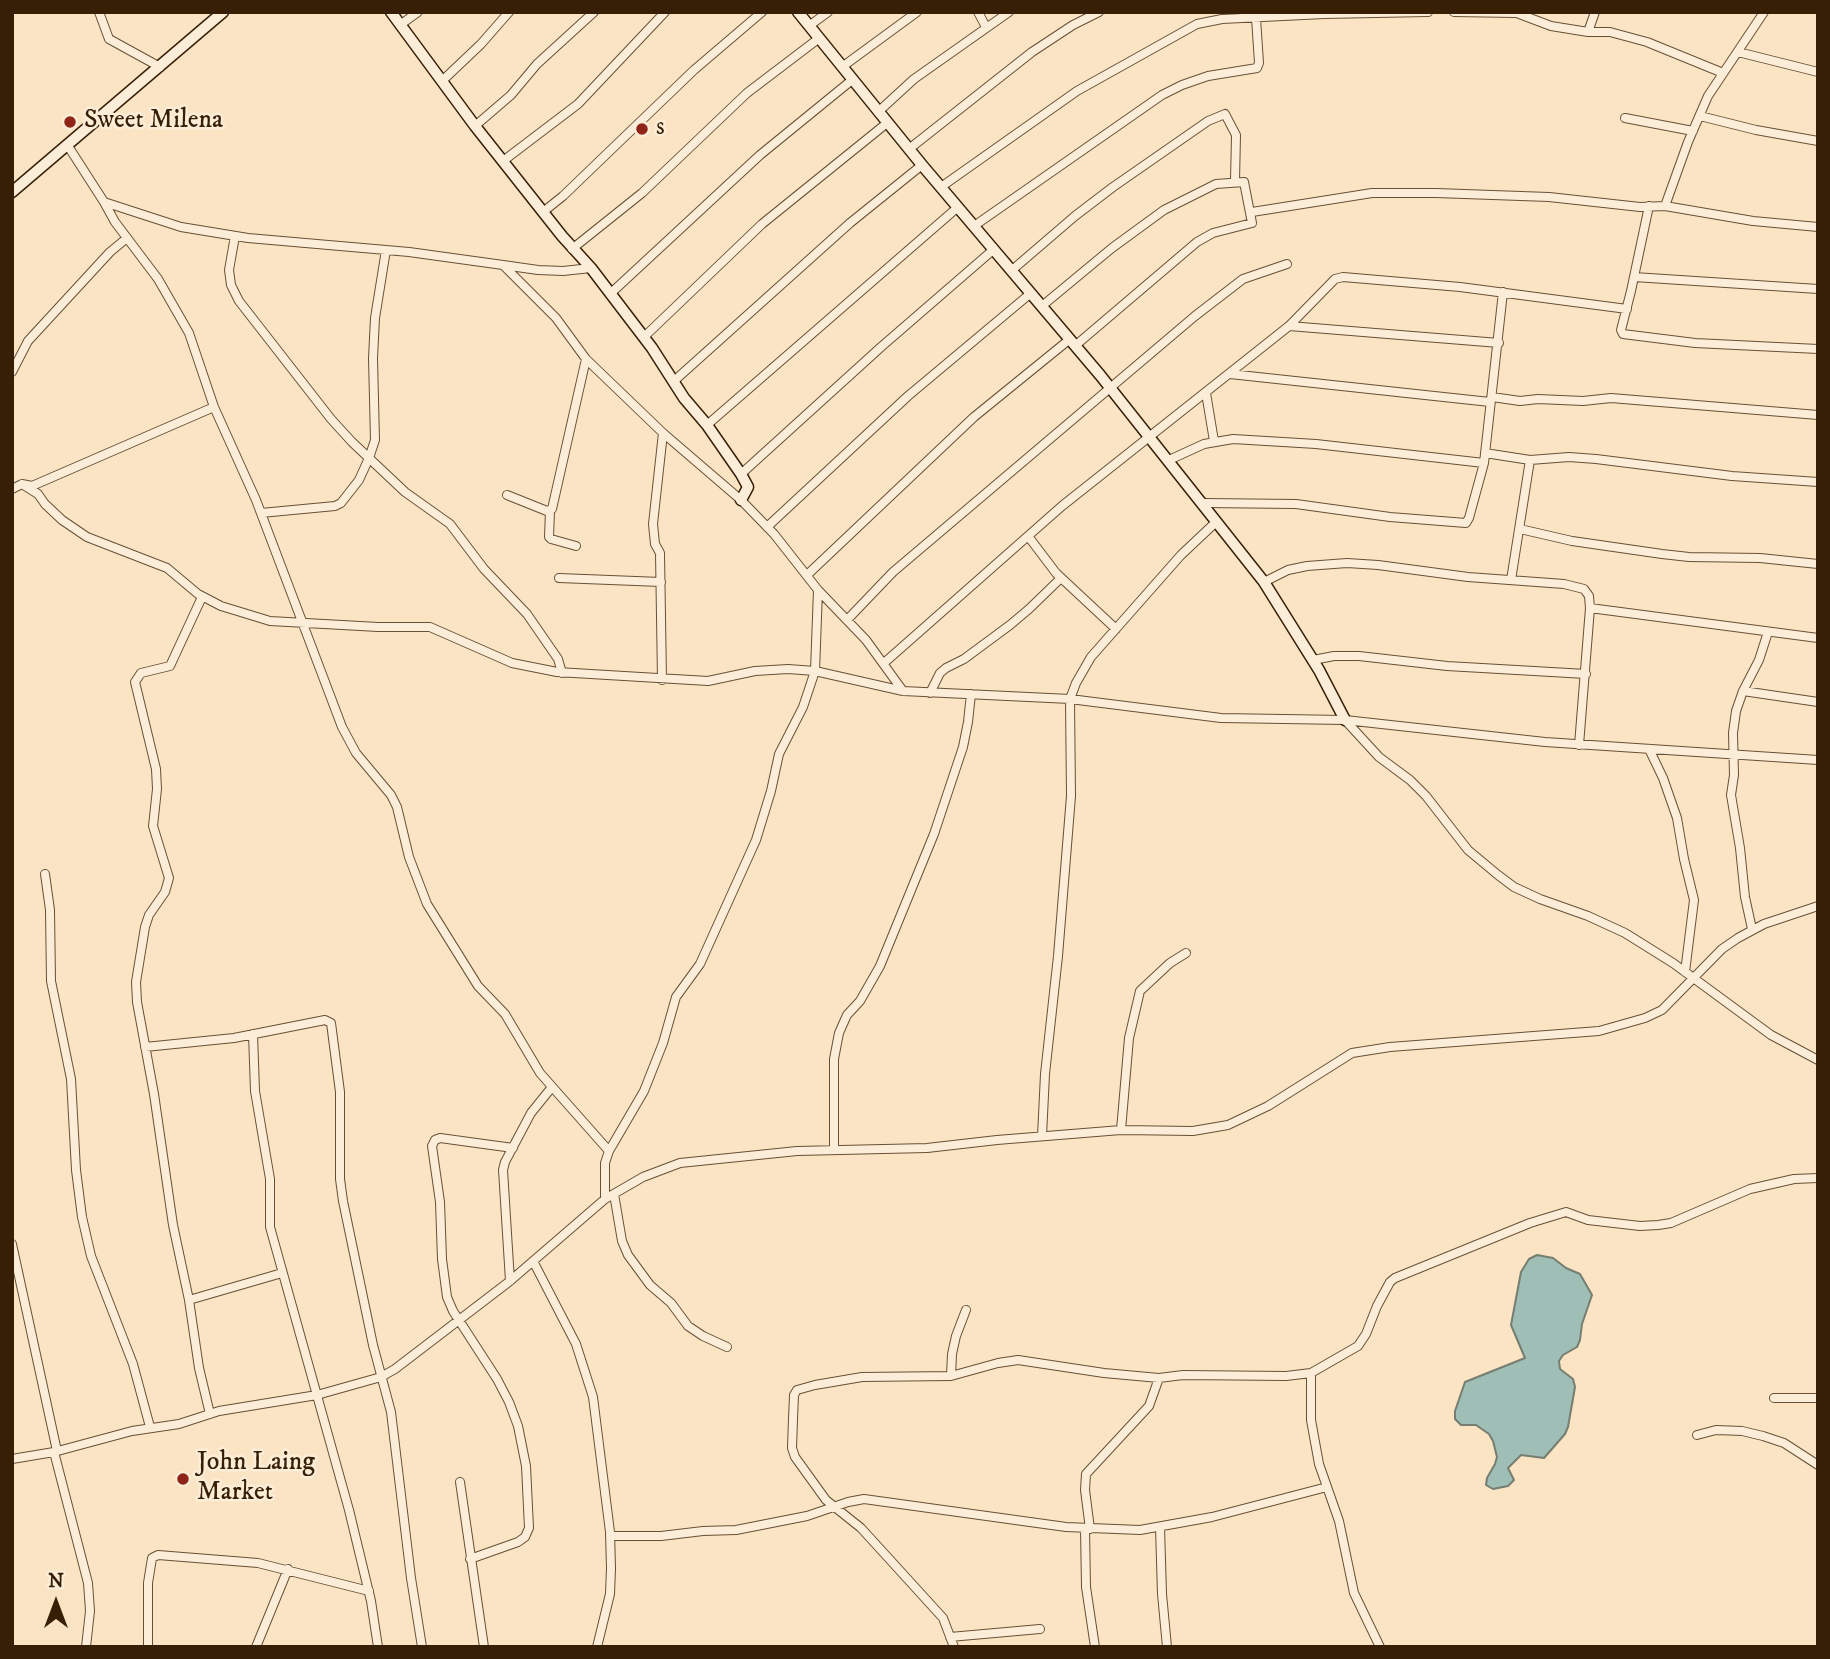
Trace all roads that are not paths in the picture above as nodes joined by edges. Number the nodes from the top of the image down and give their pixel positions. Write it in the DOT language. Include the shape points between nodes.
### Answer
graph roads {
  1 [pos="99,12"];
  2 [pos="223,12"];
  3 [pos="391,12"];
  4 [pos="418,12"];
  5 [pos="509,12"];
  6 [pos="594,12"];
  7 [pos="665,12"];
  8 [pos="762,12"];
  9 [pos="798,12"];
  10 [pos="828,12"];
  11 [pos="917,12"];
  12 [pos="978,12"];
  13 [pos="1009,12"];
  14 [pos="1099,12"];
  15 [pos="1428,12"];
  16 [pos="1454,12"];
  17 [pos="1515,12"];
  18 [pos="1595,12"];
  19 [pos="1764,12"];
  20 [pos="1256,18"];
  21 [pos="400,25"];
  22 [pos="809,26"];
  23 [pos="986,27"];
  24 [pos="1588,32"];
  25 [pos="818,39"];
  26 [pos="1738,52"];
  27 [pos="160,67"];
  28 [pos="842,67"];
  29 [pos="1818,72"];
  30 [pos="1723,73"];
  31 [pos="852,80"];
  32 [pos="442,81"];
  33 [pos="878,112"];
  34 [pos="1699,116"];
  35 [pos="1625,118"];
  36 [pos="887,123"];
  37 [pos="475,126"];
  38 [pos="1693,131"];
  39 [pos="1818,141"];
  40 [pos="68,146"];
  41 [pos="909,149"];
  42 [pos="503,161"];
  43 [pos="922,165"];
  44 [pos="1235,181"];
  45 [pos="15,186"];
  46 [pos="941,187"];
  47 [pos="104,202"];
  48 [pos="1649,206"];
  49 [pos="1665,206"];
  50 [pos="958,207"];
  51 [pos="543,212"];
  52 [pos="1251,212"];
  53 [pos="974,226"];
  54 [pos="1818,227"];
  55 [pos="235,236"];
  56 [pos="127,239"];
  57 [pos="572,248"];
  58 [pos="386,250"];
  59 [pos="993,250"];
  60 [pos="1287,264"];
  61 [pos="503,265"];
  62 [pos="591,268"];
  63 [pos="1011,271"];
  64 [pos="1634,277"];
  65 [pos="1818,289"];
  66 [pos="1503,292"];
  67 [pos="1031,293"];
  68 [pos="610,294"];
  69 [pos="1042,306"];
  70 [pos="1627,309"];
  71 [pos="1289,326"];
  72 [pos="644,338"];
  73 [pos="1073,342"];
  74 [pos="1499,343"];
  75 [pos="1818,349"];
  76 [pos="586,359"];
  77 [pos="12,372"];
  78 [pos="1230,374"];
  79 [pos="674,381"];
  80 [pos="1110,387"];
  81 [pos="1206,393"];
  82 [pos="1491,399"];
  83 [pos="214,407"];
  84 [pos="1818,415"];
  85 [pos="707,425"];
  86 [pos="663,433"];
  87 [pos="1151,437"];
  88 [pos="1214,441"];
  89 [pos="369,458"];
  90 [pos="1484,458"];
  91 [pos="1169,460"];
  92 [pos="1530,460"];
  93 [pos="741,474"];
  94 [pos="1818,482"];
  95 [pos="22,484"];
  96 [pos="12,489"];
  97 [pos="506,495"];
  98 [pos="741,500"];
  99 [pos="1203,503"];
  100 [pos="550,511"];
  101 [pos="261,513"];
  102 [pos="1216,522"];
  103 [pos="767,527"];
  104 [pos="1520,528"];
  105 [pos="1028,536"];
  106 [pos="576,546"];
  107 [pos="1818,564"];
  108 [pos="807,575"];
  109 [pos="559,578"];
  110 [pos="1061,578"];
  111 [pos="1511,580"];
  112 [pos="661,582"];
  113 [pos="1264,582"];
  114 [pos="818,590"];
  115 [pos="202,597"];
  116 [pos="1590,608"];
  117 [pos="847,620"];
  118 [pos="303,623"];
  119 [pos="1116,629"];
  120 [pos="1768,632"];
  121 [pos="1818,638"];
  122 [pos="1313,660"];
  123 [pos="884,663"];
  124 [pos="815,671"];
  125 [pos="562,673"];
  126 [pos="1586,674"];
  127 [pos="662,680"];
  128 [pos="903,691"];
  129 [pos="1743,691"];
  130 [pos="930,693"];
  131 [pos="971,694"];
  132 [pos="1070,699"];
  133 [pos="1818,702"];
  134 [pos="1345,720"];
  135 [pos="1579,745"];
  136 [pos="1649,749"];
  137 [pos="1733,753"];
  138 [pos="1818,760"];
  139 [pos="45,874"];
  140 [pos="1818,906"];
  141 [pos="1752,929"];
  142 [pos="1186,953"];
  143 [pos="1685,972"];
  144 [pos="1694,979"];
  145 [pos="253,1034"];
  146 [pos="145,1047"];
  147 [pos="1818,1060"];
  148 [pos="552,1087"];
  149 [pos="1121,1130"];
  150 [pos="1042,1136"];
  151 [pos="513,1148"];
  152 [pos="834,1149"];
  153 [pos="609,1151"];
  154 [pos="1818,1178"];
  155 [pos="614,1194"];
  156 [pos="605,1199"];
  157 [pos="12,1244"];
  158 [pos="533,1261"];
  159 [pos="15,1265"];
  160 [pos="282,1273"];
  161 [pos="510,1281"];
  162 [pos="189,1300"];
  163 [pos="966,1310"];
  164 [pos="459,1318"];
  165 [pos="727,1347"];
  166 [pos="1311,1373"];
  167 [pos="951,1376"];
  168 [pos="381,1377"];
  169 [pos="1159,1378"];
  170 [pos="317,1395"];
  171 [pos="1774,1398"];
  172 [pos="1818,1398"];
  173 [pos="210,1414"];
  174 [pos="150,1427"];
  175 [pos="1697,1435"];
  176 [pos="56,1451"];
  177 [pos="12,1459"];
  178 [pos="1818,1465"];
  179 [pos="460,1482"];
  180 [pos="1327,1488"];
  181 [pos="834,1508"];
  182 [pos="1160,1527"];
  183 [pos="1087,1529"];
  184 [pos="610,1536"];
  185 [pos="470,1559"];
  186 [pos="288,1569"];
  187 [pos="369,1591"];
  188 [pos="1040,1629"];
  189 [pos="950,1637"];
  190 [pos="86,1647"];
  191 [pos="148,1647"];
  192 [pos="256,1647"];
  193 [pos="378,1647"];
  194 [pos="422,1647"];
  195 [pos="484,1647"];
  196 [pos="597,1647"];
  197 [pos="954,1647"];
  198 [pos="1095,1647"];
  199 [pos="1167,1647"];
  200 [pos="1380,1647"];
  1 -- 27 [label="street" via="109,39"];
  2 -- 27 [label="street"];
  3 -- 21 [label="street"];
  4 -- 21 [label="street"];
  5 -- 32 [label="street"];
  6 -- 37 [label="street"];
  7 -- 42 [label="street" via="578,104"];
  8 -- 51 [label="street"];
  9 -- 22 [label="street"];
  10 -- 22 [label="street"];
  11 -- 28 [label="street"];
  12 -- 23 [label="street"];
  13 -- 23 [label="street"];
  14 -- 41 [label="street" via="1032,52"];
  15 -- 20 [label="street"];
  16 -- 17 [label="street"];
  17 -- 24 [label="street" via="1551,26"];
  18 -- 24 [label="street"];
  19 -- 26 [label="street"];
  20 -- 46 [label="street" via="1207,21 1185,30 1077,91"];
  20 -- 53 [label="street" via="1257,68 1208,76 1162,94"];
  21 -- 32 [label="street"];
  22 -- 25 [label="street"];
  23 -- 33 [label="street" via="914,79"];
  24 -- 30 [label="street" via="1610,32 1647,42"];
  25 -- 28 [label="street"];
  25 -- 57 [label="street" via="756,86 642,193"];
  26 -- 29 [label="street"];
  26 -- 30 [label="street"];
  27 -- 40 [label="street"];
  28 -- 31 [label="street"];
  30 -- 34 [label="street"];
  31 -- 33 [label="street"];
  31 -- 68 [label="street" via="751,163"];
  32 -- 37 [label="street"];
  33 -- 36 [label="street"];
  34 -- 38 [label="street"];
  34 -- 39 [label="street"];
  35 -- 38 [label="street"];
  36 -- 41 [label="street"];
  36 -- 72 [label="street" via="762,223"];
  37 -- 42 [label="street"];
  38 -- 49 [label="street"];
  40 -- 45 [label="street"];
  40 -- 47 [label="street"];
  41 -- 43 [label="street"];
  42 -- 51 [label="street"];
  43 -- 46 [label="street"];
  43 -- 79 [label="street" via="850,223"];
  44 -- 52 [label="street" via="1245,182"];
  44 -- 63 [label="street" via="1236,135 1225,114 1124,179"];
  44 -- 69 [label="street" via="1203,190 1164,210"];
  46 -- 50 [label="street"];
  47 -- 55 [label="street" via="181,227"];
  47 -- 56 [label="street"];
  48 -- 49 [label="street"];
  48 -- 52 [label="street" via="1549,197 1385,192"];
  48 -- 64 [label="street"];
  49 -- 54 [label="street"];
  50 -- 53 [label="street"];
  50 -- 85 [label="street"];
  51 -- 57 [label="street"];
  52 -- 73 [label="street" via="1252,223 1197,242"];
  53 -- 59 [label="street"];
  55 -- 58 [label="street"];
  55 -- 89 [label="street" via="229,270 239,301 331,419"];
  56 -- 77 [label="street" via="36,332"];
  56 -- 83 [label="street" via="177,311"];
  57 -- 62 [label="street"];
  58 -- 61 [label="street"];
  58 -- 89 [label="street" via="375,318 375,440"];
  59 -- 63 [label="street"];
  59 -- 93 [label="street"];
  60 -- 80 [label="street" via="1236,284"];
  61 -- 62 [label="street" via="563,271"];
  61 -- 76 [label="street" via="556,318"];
  62 -- 68 [label="street"];
  63 -- 67 [label="street"];
  64 -- 65 [label="street"];
  64 -- 70 [label="street"];
  66 -- 70 [label="street"];
  66 -- 71 [label="street" via="1343,277 1335,279"];
  66 -- 74 [label="street"];
  67 -- 69 [label="street"];
  67 -- 103 [label="street" via="908,396"];
  68 -- 72 [label="street"];
  69 -- 73 [label="street"];
  70 -- 75 [label="street" via="1623,334"];
  71 -- 74 [label="street"];
  71 -- 78 [label="street"];
  72 -- 79 [label="street"];
  73 -- 80 [label="street"];
  73 -- 108 [label="street" via="967,424"];
  74 -- 82 [label="street"];
  76 -- 86 [label="street"];
  76 -- 100 [label="street"];
  78 -- 81 [label="street"];
  78 -- 82 [label="street"];
  79 -- 85 [label="street"];
  80 -- 87 [label="street"];
  80 -- 117 [label="street" via="894,572"];
  81 -- 87 [label="street"];
  81 -- 88 [label="street"];
  82 -- 84 [label="street" via="1618,398"];
  82 -- 90 [label="street"];
  83 -- 95 [label="street" via="32,486"];
  83 -- 101 [label="street"];
  85 -- 93 [label="street"];
  86 -- 98 [label="street"];
  86 -- 112 [label="street" via="653,524"];
  87 -- 91 [label="street"];
  87 -- 105 [label="street"];
  88 -- 90 [label="street"];
  88 -- 91 [label="street"];
  89 -- 101 [label="street" via="341,503"];
  89 -- 125 [label="street" via="405,492 450,524 527,614 558,659"];
  90 -- 92 [label="street"];
  90 -- 99 [label="street" via="1466,523 1296,504"];
  91 -- 99 [label="street"];
  92 -- 94 [label="street" via="1596,459"];
  92 -- 104 [label="street"];
  93 -- 98 [label="street" via="748,487"];
  95 -- 96 [label="street"];
  95 -- 115 [label="street" via="87,537 167,568"];
  97 -- 100 [label="street"];
  98 -- 103 [label="street"];
  99 -- 102 [label="street"];
  100 -- 106 [label="street" via="551,540"];
  101 -- 118 [label="street"];
  102 -- 113 [label="street"];
  102 -- 119 [label="street"];
  103 -- 108 [label="street"];
  104 -- 107 [label="street" via="1662,554"];
  104 -- 111 [label="street"];
  105 -- 110 [label="street"];
  105 -- 123 [label="street"];
  108 -- 114 [label="street"];
  109 -- 112 [label="street"];
  110 -- 119 [label="street"];
  110 -- 130 [label="street" via="1010,625 940,673"];
  111 -- 113 [label="street" via="1347,563 1288,570"];
  111 -- 116 [label="street" via="1579,587 1587,592"];
  112 -- 127 [label="street"];
  113 -- 122 [label="street"];
  114 -- 117 [label="street"];
  114 -- 124 [label="street"];
  115 -- 118 [label="street" via="256,618"];
  115 -- 146 [label="street" via="170,666 141,673 135,682 156,769 153,827 169,878 149,915 136,982"];
  116 -- 120 [label="street"];
  116 -- 126 [label="street"];
  117 -- 123 [label="street"];
  118 -- 125 [label="street" via="429,627 512,663"];
  118 -- 148 [label="street" via="342,727 397,807 427,904 478,986 505,1014"];
  119 -- 132 [label="street" via="1087,664"];
  120 -- 121 [label="street"];
  120 -- 129 [label="street"];
  122 -- 126 [label="street" via="1359,656"];
  122 -- 134 [label="street"];
  123 -- 128 [label="street"];
  124 -- 127 [label="street" via="766,669 708,681"];
  124 -- 128 [label="street"];
  124 -- 153 [label="street" via="779,754 756,840 704,955 676,997 648,1082"];
  125 -- 127 [label="street"];
  126 -- 135 [label="street"];
  128 -- 130 [label="street"];
  129 -- 133 [label="street"];
  129 -- 137 [label="street" via="1736,711"];
  130 -- 131 [label="street"];
  131 -- 132 [label="street"];
  131 -- 152 [label="street" via="963,747 934,834 880,966 839,1033 834,1059"];
  132 -- 134 [label="street" via="1221,718"];
  132 -- 150 [label="street" via="1071,796"];
  134 -- 135 [label="street"];
  134 -- 143 [label="street" via="1410,780 1468,850 1514,887 1625,933"];
  135 -- 136 [label="street"];
  136 -- 137 [label="street"];
  136 -- 143 [label="street" via="1677,818 1695,900"];
  137 -- 138 [label="street"];
  137 -- 141 [label="street" via="1731,795"];
  139 -- 174 [label="street" via="51,981 71,1079 82,1217"];
  140 -- 141 [label="street"];
  141 -- 144 [label="street" via="1722,949"];
  142 -- 149 [label="street" via="1140,991 1129,1038"];
  143 -- 144 [label="street"];
  144 -- 147 [label="street" via="1772,1035"];
  144 -- 149 [label="street" via="1662,1010 1625,1025 1555,1036 1361,1052 1228,1125 1193,1132"];
  145 -- 146 [label="street"];
  145 -- 160 [label="street" via="255,1091 270,1179 270,1227"];
  145 -- 168 [label="street" via="325,1020 331,1023 340,1092 343,1201"];
  146 -- 162 [label="street"];
  148 -- 151 [label="street" via="531,1113"];
  148 -- 153 [label="street"];
  149 -- 150 [label="street"];
  150 -- 152 [label="street" via="927,1148"];
  151 -- 161 [label="street" via="503,1170"];
  151 -- 164 [label="street" via="440,1138 432,1146 444,1281"];
  152 -- 155 [label="street" via="680,1163"];
  153 -- 156 [label="street"];
  154 -- 166 [label="street" via="1750,1189 1671,1223 1588,1220 1566,1212 1530,1223 1395,1278 1358,1346"];
  155 -- 156 [label="street"];
  155 -- 165 [label="street" via="628,1255 688,1326"];
  156 -- 158 [label="street"];
  157 -- 159 [label="street"];
  158 -- 161 [label="street"];
  158 -- 184 [label="street" via="576,1344 589,1381"];
  159 -- 176 [label="street"];
  160 -- 162 [label="street"];
  160 -- 170 [label="street"];
  161 -- 164 [label="street"];
  162 -- 173 [label="street"];
  163 -- 167 [label="street" via="954,1345"];
  164 -- 168 [label="street"];
  164 -- 185 [label="street" via="497,1379 518,1426 526,1466 529,1528 518,1542"];
  166 -- 169 [label="street"];
  166 -- 180 [label="street" via="1311,1420"];
  167 -- 169 [label="street" via="1018,1360"];
  167 -- 181 [label="street" via="862,1377 797,1390 792,1453"];
  168 -- 170 [label="street"];
  168 -- 194 [label="street" via="395,1441"];
  169 -- 183 [label="street" via="1149,1406 1086,1474"];
  170 -- 173 [label="street"];
  170 -- 187 [label="street"];
  171 -- 172 [label="street"];
  173 -- 174 [label="street"];
  174 -- 176 [label="street"];
  175 -- 178 [label="street" via="1716,1430 1763,1436 1784,1443"];
  176 -- 177 [label="street"];
  176 -- 190 [label="street" via="88,1583"];
  179 -- 185 [label="street"];
  180 -- 182 [label="street"];
  180 -- 200 [label="street" via="1354,1593"];
  181 -- 183 [label="street" via="864,1499"];
  181 -- 184 [label="street" via="736,1530"];
  181 -- 189 [label="street" via="861,1528 943,1618"];
  182 -- 183 [label="street"];
  182 -- 199 [label="street"];
  183 -- 198 [label="street" via="1086,1587"];
  184 -- 196 [label="street" via="610,1594"];
  185 -- 195 [label="street"];
  186 -- 187 [label="street"];
  186 -- 191 [label="street" via="192,1556 154,1556 148,1583"];
  186 -- 192 [label="street"];
  187 -- 193 [label="street"];
  188 -- 189 [label="street"];
  189 -- 197 [label="street"];
}
